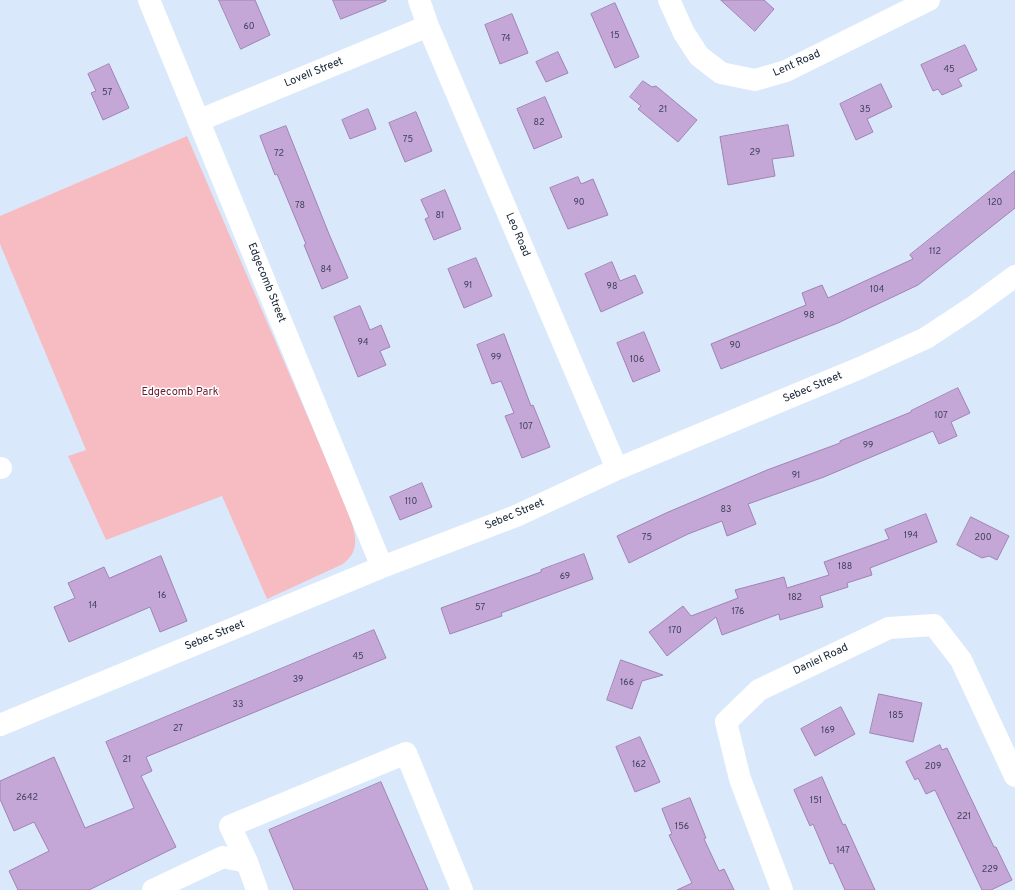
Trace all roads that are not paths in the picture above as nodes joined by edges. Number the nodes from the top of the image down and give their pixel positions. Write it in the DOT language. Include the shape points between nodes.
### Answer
graph roads {
  1 [pos="149,0"];
  2 [pos="419,0"];
  3 [pos="669,0"];
  4 [pos="929,0"];
  5 [pos="428,26"];
  6 [pos="200,120"];
  7 [pos="1015,276"];
  8 [pos="617,469"];
  9 [pos="382,567"];
  10 [pos="0,725"];
  11 [pos="1015,776"];
  12 [pos="247,862"];
  13 [pos="153,890"];
  14 [pos="257,890"];
  15 [pos="462,890"];
  16 [pos="782,890"];
  1 -- 6 [label="street, Edgecomb Street"];
  2 -- 5 [label="street, Leo Road"];
  3 -- 4 [label="street, Lent Road" via="684,33 699,56 720,73 755,80 786,71"];
  5 -- 6 [label="street, Lovell Street"];
  5 -- 8 [label="street, Leo Road"];
  6 -- 9 [label="street, Edgecomb Street"];
  7 -- 8 [label="street, Sebec Street" via="926,338"];
  8 -- 9 [label="street, Sebec Street" via="516,516"];
  9 -- 10 [label="street, Sebec Street"];
  11 -- 16 [label="street, Daniel Road" via="961,660 934,625 888,628 759,690 726,722 740,779"];
  12 -- 13 [label="street" via="223,858"];
  12 -- 14 [label="street"];
  12 -- 15 [label="street" via="230,826 406,753"];
}
